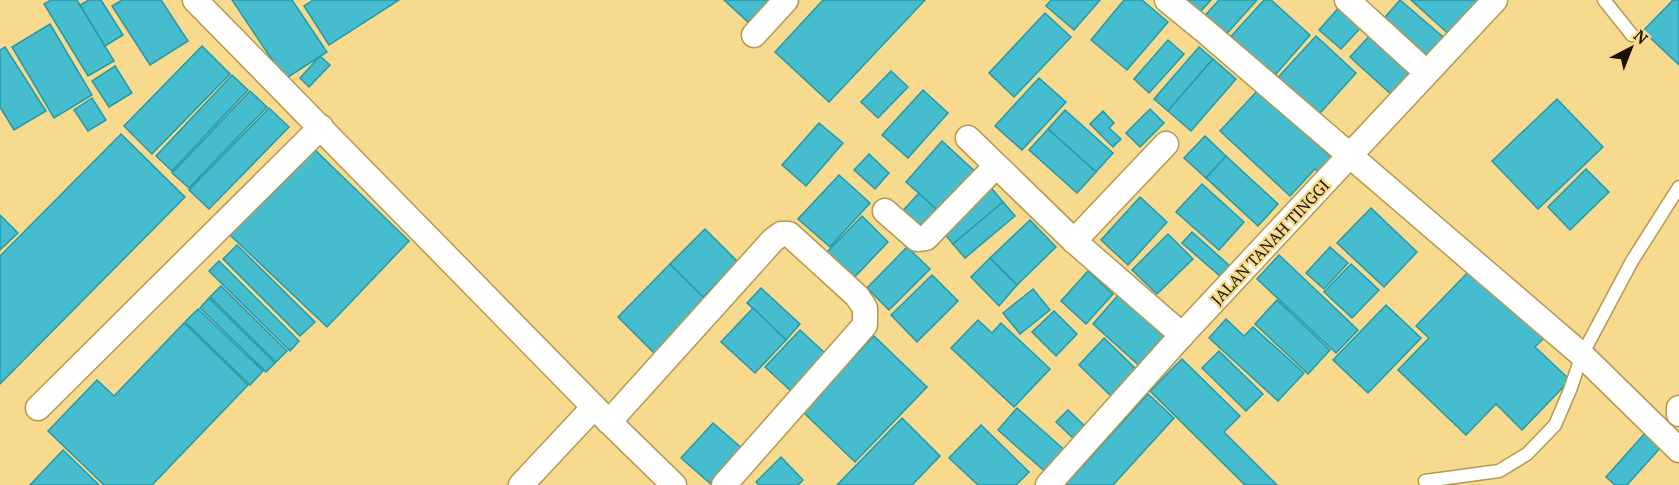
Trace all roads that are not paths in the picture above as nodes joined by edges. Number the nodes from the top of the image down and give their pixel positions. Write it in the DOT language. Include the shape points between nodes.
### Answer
graph roads {
  1 [pos="195,0"];
  2 [pos="786,0"];
  3 [pos="1167,0"];
  4 [pos="1347,0"];
  5 [pos="1495,0"];
  6 [pos="1604,0"];
  7 [pos="1632,34"];
  8 [pos="754,35"];
  9 [pos="1426,72"];
  10 [pos="321,127"];
  11 [pos="968,138"];
  12 [pos="1166,144"];
  13 [pos="1350,157"];
  14 [pos="996,165"];
  15 [pos="1679,187"];
  16 [pos="885,211"];
  17 [pos="1074,241"];
  18 [pos="1182,335"];
  19 [pos="1582,356"];
  20 [pos="38,408"];
  21 [pos="1679,408"];
  22 [pos="1679,414"];
  23 [pos="602,415"];
  24 [pos="1679,450"];
  25 [pos="1425,481"];
  26 [pos="521,485"];
  27 [pos="674,485"];
  28 [pos="724,485"];
  29 [pos="1048,485"];
  1 -- 10 [label="street"];
  2 -- 8 [label="street"];
  3 -- 13 [label="street"];
  4 -- 9 [label="street"];
  5 -- 9 [label="street, JALAN TANAH TINGGI"];
  6 -- 7 [label="lane"];
  9 -- 13 [label="street, JALAN TANAH TINGGI"];
  10 -- 20 [label="street"];
  10 -- 23 [label="street"];
  11 -- 14 [label="street"];
  12 -- 17 [label="street"];
  13 -- 18 [label="street, JALAN TANAH TINGGI"];
  13 -- 19 [label="street"];
  14 -- 16 [label="street" via="926,238 917,239"];
  14 -- 17 [label="street"];
  15 -- 19 [label="lane" via="1632,261"];
  17 -- 18 [label="street"];
  18 -- 29 [label="street, JALAN TANAH TINGGI"];
  19 -- 24 [label="street"];
  19 -- 25 [label="lane" via="1555,425 1527,454 1499,471"];
  21 -- 22 [label="street"];
  23 -- 26 [label="street"];
  23 -- 27 [label="street"];
  23 -- 28 [label="street" via="773,240 789,234 857,296 865,308 865,325"];
}
